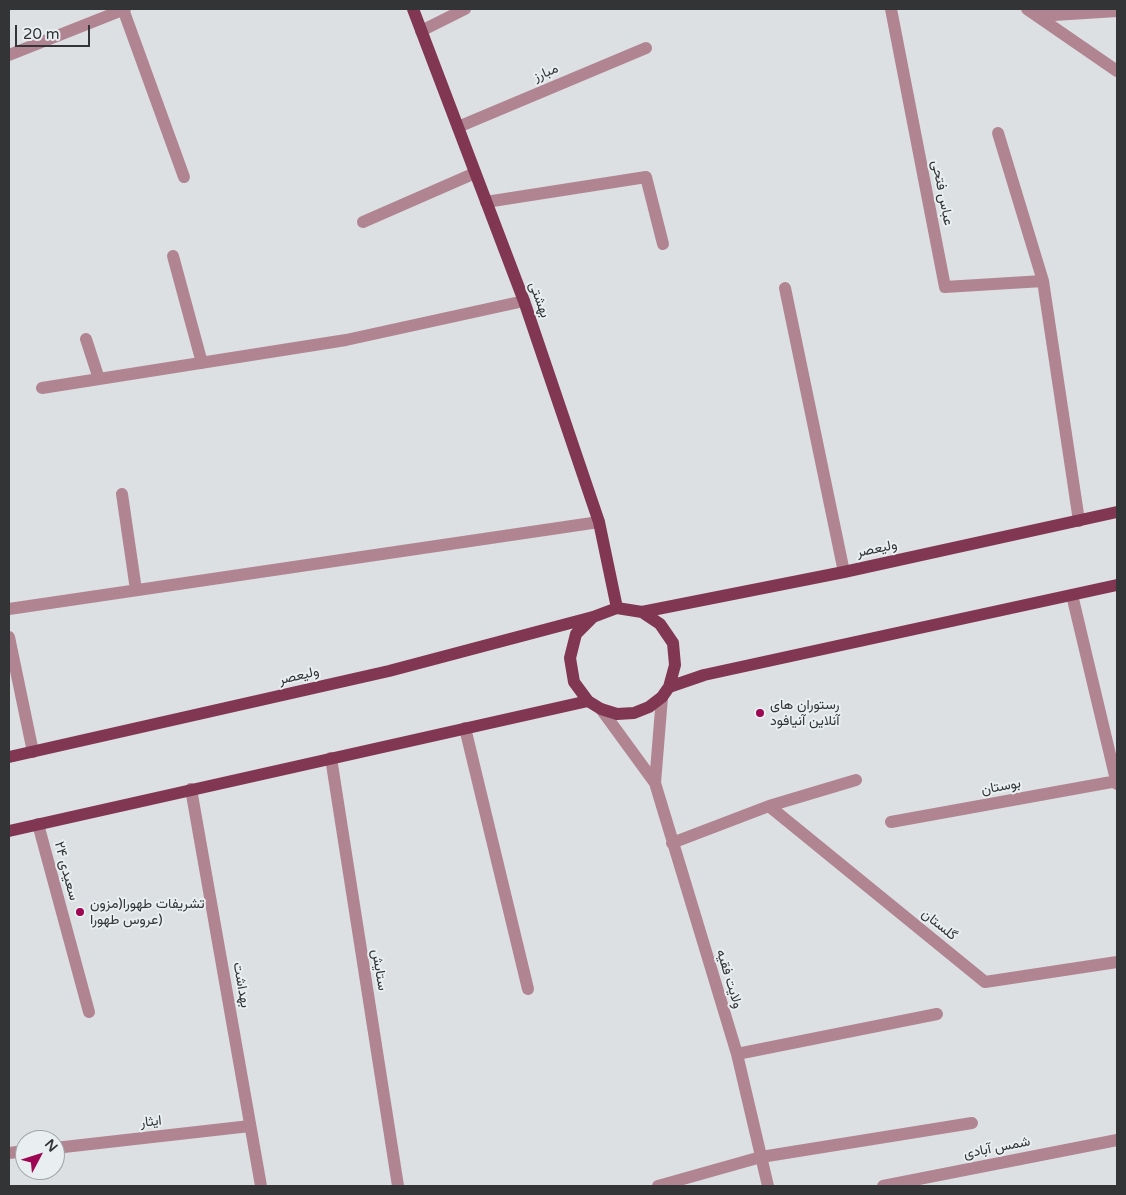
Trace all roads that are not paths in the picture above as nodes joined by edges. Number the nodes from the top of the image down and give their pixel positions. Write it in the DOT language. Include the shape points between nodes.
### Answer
graph roads {
  1 [pos="124,9"];
  2 [pos="413,9"];
  3 [pos="465,9"];
  4 [pos="891,9"];
  5 [pos="1117,11"];
  6 [pos="1032,12"];
  7 [pos="421,30"];
  8 [pos="646,48"];
  9 [pos="9,55"];
  10 [pos="1117,71"];
  11 [pos="458,126"];
  12 [pos="998,133"];
  13 [pos="475,173"];
  14 [pos="184,178"];
  15 [pos="486,202"];
  16 [pos="363,222"];
  17 [pos="663,244"];
  18 [pos="173,256"];
  19 [pos="1044,281"];
  20 [pos="785,288"];
  21 [pos="524,301"];
  22 [pos="86,339"];
  23 [pos="202,363"];
  24 [pos="99,379"];
  25 [pos="42,388"];
  26 [pos="122,494"];
  27 [pos="1117,512"];
  28 [pos="1078,521"];
  29 [pos="599,522"];
  30 [pos="844,572"];
  31 [pos="1117,585"];
  32 [pos="136,590"];
  33 [pos="1072,595"];
  34 [pos="617,608"];
  35 [pos="9,609"];
  36 [pos="642,612"];
  37 [pos="593,617"];
  38 [pos="9,637"];
  39 [pos="666,692"];
  40 [pos="588,701"];
  41 [pos="601,709"];
  42 [pos="465,728"];
  43 [pos="33,752"];
  44 [pos="9,757"];
  45 [pos="331,758"];
  46 [pos="856,780"];
  47 [pos="655,783"];
  48 [pos="1117,783"];
  49 [pos="191,790"];
  50 [pos="769,806"];
  51 [pos="891,822"];
  52 [pos="38,824"];
  53 [pos="9,831"];
  54 [pos="672,843"];
  55 [pos="1117,962"];
  56 [pos="528,989"];
  57 [pos="89,1012"];
  58 [pos="937,1014"];
  59 [pos="737,1054"];
  60 [pos="972,1123"];
  61 [pos="250,1126"];
  62 [pos="1117,1140"];
  63 [pos="65,1147"];
  64 [pos="761,1157"];
  65 [pos="261,1186"];
  66 [pos="398,1186"];
  67 [pos="658,1186"];
  68 [pos="768,1186"];
  69 [pos="883,1186"];
  1 -- 9 [label="street"];
  1 -- 14 [label="street"];
  2 -- 7 [label="main road, بهشتی"];
  3 -- 7 [label="street"];
  4 -- 19 [label="street, عباس فتحی" via="945,287"];
  5 -- 6 [label="street"];
  6 -- 10 [label="street"];
  7 -- 11 [label="main road, بهشتی"];
  8 -- 11 [label="street, مبارز"];
  11 -- 13 [label="main road, بهشتی"];
  12 -- 19 [label="street"];
  13 -- 15 [label="main road, بهشتی"];
  13 -- 16 [label="street"];
  15 -- 17 [label="street" via="646,177"];
  15 -- 21 [label="main road, بهشتی"];
  18 -- 23 [label="street"];
  19 -- 28 [label="street"];
  20 -- 30 [label="street"];
  21 -- 23 [label="street" via="346,340"];
  21 -- 29 [label="main road, بهشتی"];
  22 -- 24 [label="street"];
  23 -- 24 [label="street"];
  24 -- 25 [label="street"];
  26 -- 32 [label="street"];
  27 -- 28 [label="main road, ولیعصر"];
  28 -- 30 [label="main road, ولیعصر"];
  29 -- 32 [label="street"];
  29 -- 34 [label="main road, بهشتی"];
  30 -- 36 [label="main road, ولیعصر"];
  31 -- 33 [label="main road"];
  32 -- 35 [label="street"];
  33 -- 39 [label="main road" via="704,675"];
  33 -- 48 [label="street"];
  34 -- 36 [label="main road"];
  34 -- 37 [label="main road"];
  36 -- 39 [label="main road" via="660,624 672,643 676,665"];
  37 -- 40 [label="main road" via="576,634 570,658 574,682"];
  37 -- 43 [label="main road, ولیعصر" via="389,671"];
  38 -- 43 [label="street"];
  39 -- 41 [label="main road" via="649,707 634,713 617,714"];
  39 -- 47 [label="street, ولایت فقیه"];
  40 -- 41 [label="main road"];
  40 -- 42 [label="main road"];
  41 -- 47 [label="street, ولایت فقیه"];
  42 -- 45 [label="main road"];
  42 -- 56 [label="street"];
  43 -- 44 [label="main road, ولیعصر"];
  45 -- 49 [label="main road"];
  45 -- 66 [label="street, ستایش"];
  46 -- 50 [label="street"];
  47 -- 54 [label="street, ولایت فقیه"];
  48 -- 51 [label="street, بوستان"];
  49 -- 52 [label="main road"];
  49 -- 61 [label="street, بهداشت"];
  50 -- 54 [label="street"];
  50 -- 55 [label="street, گلستان" via="985,982"];
  52 -- 53 [label="main road"];
  52 -- 57 [label="street, ۲۴ سعیدی"];
  54 -- 59 [label="street, ولایت فقیه"];
  58 -- 59 [label="street"];
  59 -- 64 [label="street, ولایت فقیه"];
  60 -- 64 [label="street"];
  61 -- 63 [label="street, ایثار"];
  61 -- 65 [label="street, بهداشت"];
  62 -- 69 [label="street, شمس آبادی"];
  64 -- 67 [label="street"];
  64 -- 68 [label="street, ولایت فقیه"];
}
